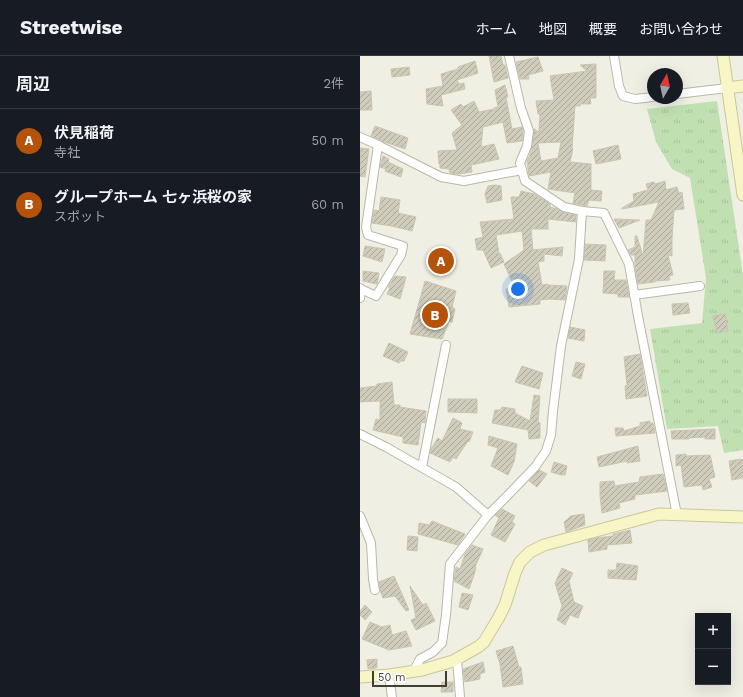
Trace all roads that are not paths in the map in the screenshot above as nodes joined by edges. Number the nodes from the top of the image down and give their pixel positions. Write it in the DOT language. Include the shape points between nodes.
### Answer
graph roads {
  1 [pos="509,56"];
  2 [pos="614,56"];
  3 [pos="723,56"];
  4 [pos="743,86"];
  5 [pos="727,88"];
  6 [pos="683,93"];
  7 [pos="647,98"];
  8 [pos="360,137"];
  9 [pos="378,145"];
  10 [pos="522,170"];
  11 [pos="743,195"];
  12 [pos="582,211"];
  13 [pos="700,286"];
  14 [pos="360,292"];
  15 [pos="634,295"];
  16 [pos="446,345"];
  17 [pos="360,434"];
  18 [pos="422,467"];
  19 [pos="488,514"];
  20 [pos="677,515"];
  21 [pos="360,516"];
  22 [pos="743,517"];
  23 [pos="375,590"];
  24 [pos="457,659"];
  25 [pos="413,672"];
  26 [pos="389,675"];
  27 [pos="360,677"];
  28 [pos="392,697"];
  29 [pos="460,697"];
  1 -- 10 [label="street" via="529,131 527,146 520,163"];
  2 -- 7 [label="street" via="619,86 624,96 635,99"];
  3 -- 5 [label="street"];
  4 -- 5 [label="street"];
  5 -- 6 [label="street"];
  5 -- 11 [label="street"];
  8 -- 9 [label="street"];
  9 -- 10 [label="street" via="441,177 464,181"];
  9 -- 14 [label="street" via="366,227 368,235 403,246 401,254 376,296"];
  10 -- 12 [label="street" via="525,181 564,207"];
  12 -- 15 [label="street" via="604,213 629,264"];
  12 -- 19 [label="street" via="579,258 561,346 551,435 546,451 535,467"];
  13 -- 15 [label="street"];
  15 -- 20 [label="street"];
  16 -- 18 [label="street"];
  17 -- 18 [label="street"];
  18 -- 19 [label="street" via="456,487"];
  19 -- 25 [label="street" via="450,564 442,643 420,659"];
  20 -- 22 [label="street"];
  20 -- 24 [label="street" via="659,514 544,545 530,552 520,562 505,605 484,642"];
  21 -- 23 [label="street" via="371,543"];
  24 -- 25 [label="street"];
  24 -- 29 [label="street"];
  25 -- 26 [label="street"];
  26 -- 27 [label="street"];
  26 -- 28 [label="street"];
}
